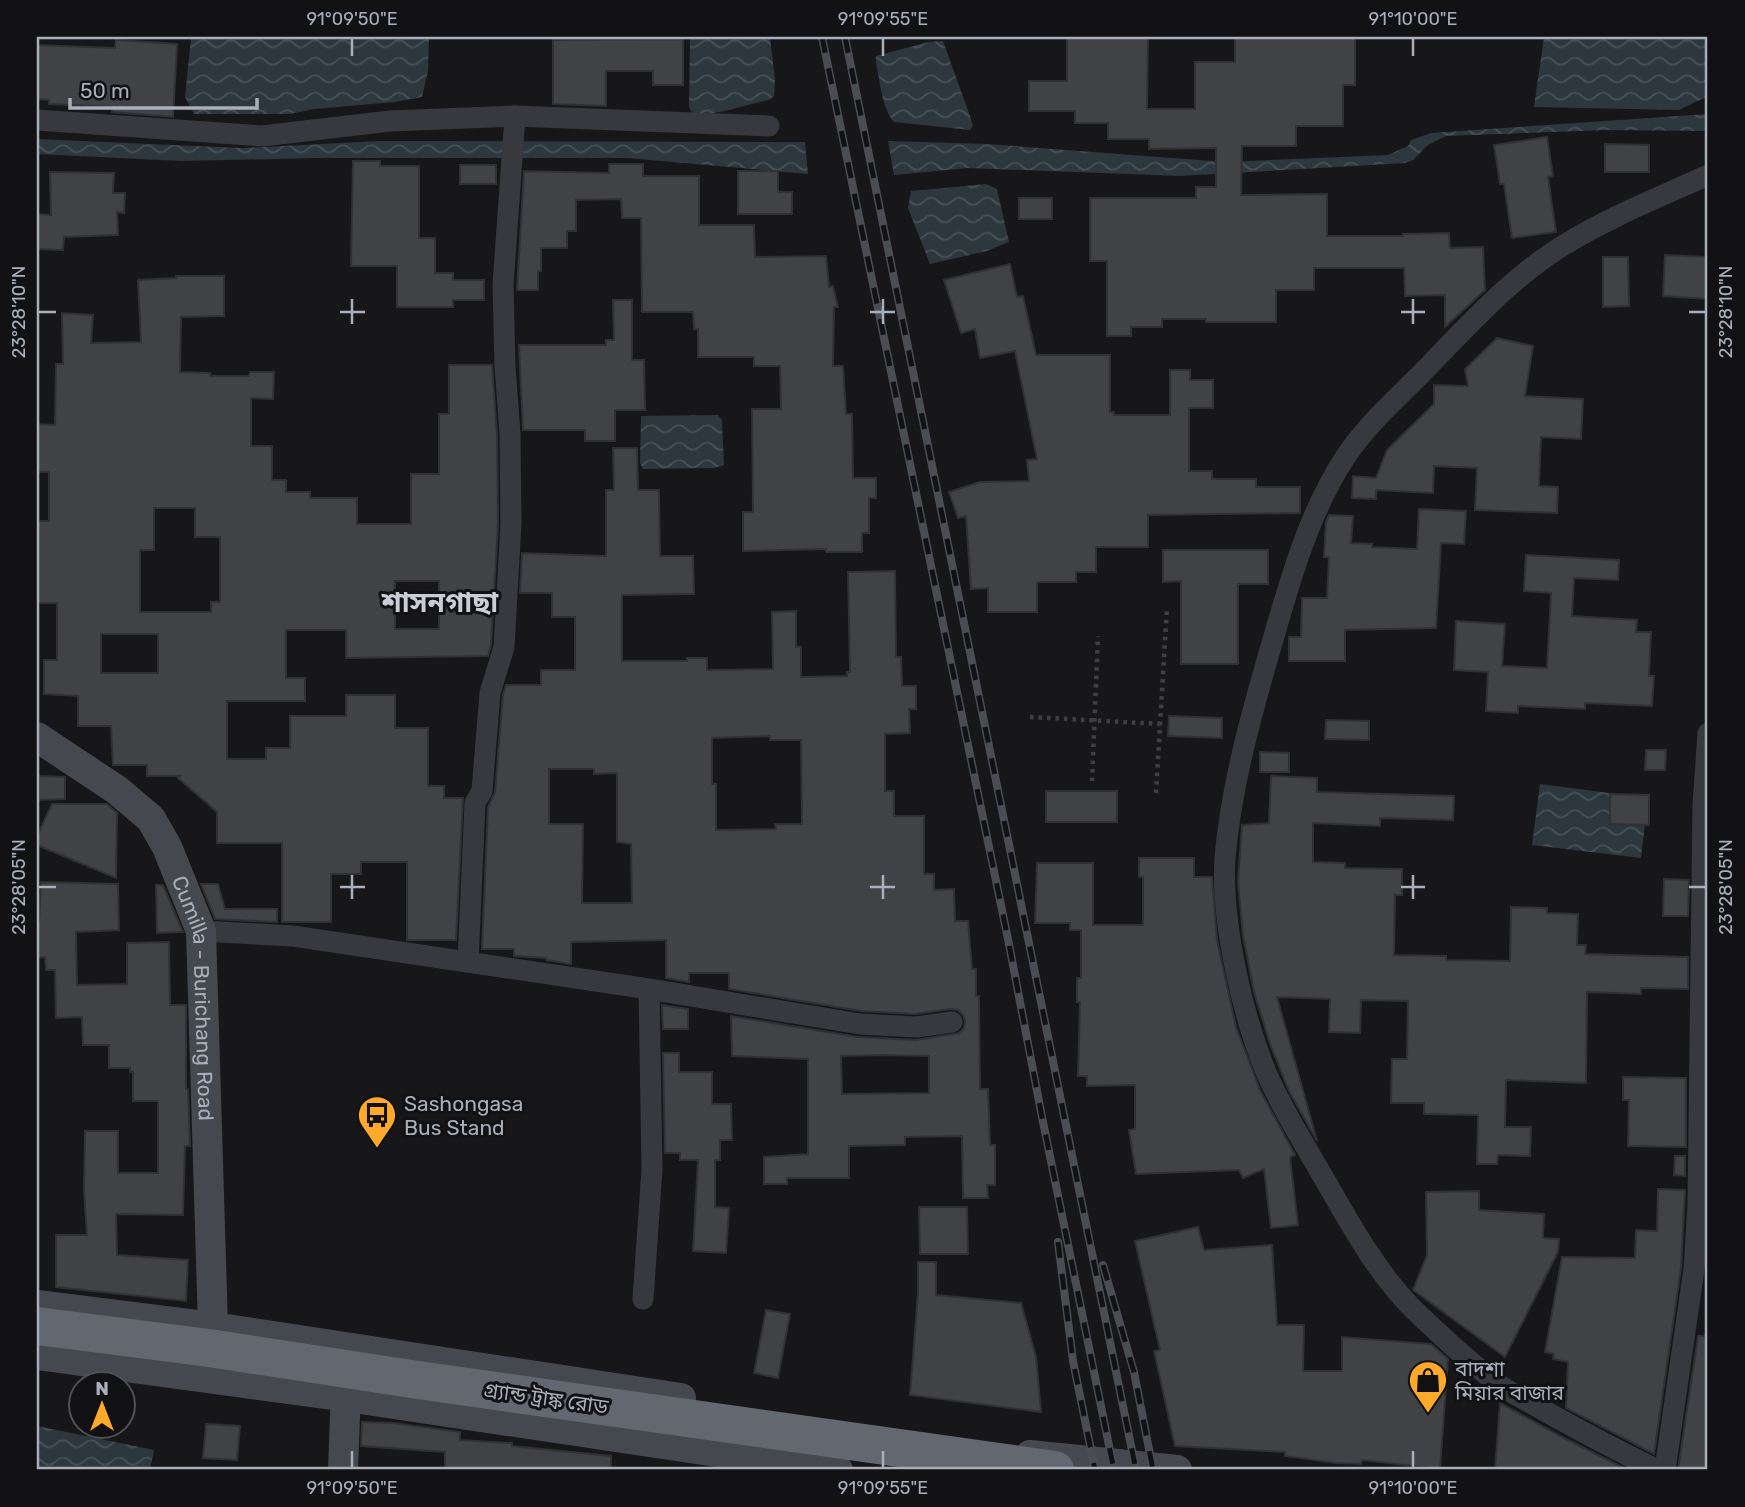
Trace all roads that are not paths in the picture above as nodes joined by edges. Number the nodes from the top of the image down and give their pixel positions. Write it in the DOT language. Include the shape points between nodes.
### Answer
graph roads {
  1 [pos="37,120"];
  2 [pos="514,126"];
  3 [pos="769,126"];
  4 [pos="1708,175"];
  5 [pos="1708,733"];
  6 [pos="37,737"];
  7 [pos="1706,805"];
  8 [pos="201,931"];
  9 [pos="468,962"];
  10 [pos="649,989"];
  11 [pos="952,1022"];
  12 [pos="643,1299"];
  13 [pos="37,1304"];
  14 [pos="37,1326"];
  15 [pos="213,1327"];
  16 [pos="37,1355"];
  17 [pos="346,1397"];
  18 [pos="779,1466"];
  19 [pos="343,1470"];
  20 [pos="838,1470"];
  21 [pos="1055,1470"];
  22 [pos="1177,1470"];
  23 [pos="1657,1470"];
  24 [pos="1665,1470"];
  1 -- 2 [label="street" via="262,135 390,121"];
  2 -- 3 [label="street"];
  2 -- 9 [label="street" via="503,285 511,523 503,647 490,693 482,791 475,803"];
  4 -- 23 [label="street" via="1562,246 1511,285 1348,453 1320,502 1284,599 1258,690 1225,860 1230,941 1251,1027 1285,1111 1353,1230 1410,1306 1502,1386"];
  5 -- 7 [label="street"];
  6 -- 8 [label="street, Cumilla - Burichang Road" via="117,790 151,819"];
  7 -- 24 [label="street" via="1697,1231"];
  8 -- 9 [label="street" via="293,936"];
  8 -- 15 [label="street, Cumilla - Burichang Road"];
  9 -- 10 [label="street"];
  10 -- 11 [label="street" via="860,1024 916,1027"];
  10 -- 12 [label="street" via="652,1169"];
  13 -- 15 [label="street"];
  14 -- 21 [label="highway, গ্র্যান্ড ট্রাঙ্ক রোড"];
  15 -- 17 [label="street" via="220,1335 344,1356"];
  15 -- 22 [label="street" via="1020,1453"];
  16 -- 17 [label="street"];
  17 -- 18 [label="street"];
  17 -- 19 [label="street"];
  18 -- 20 [label="street"];
}
